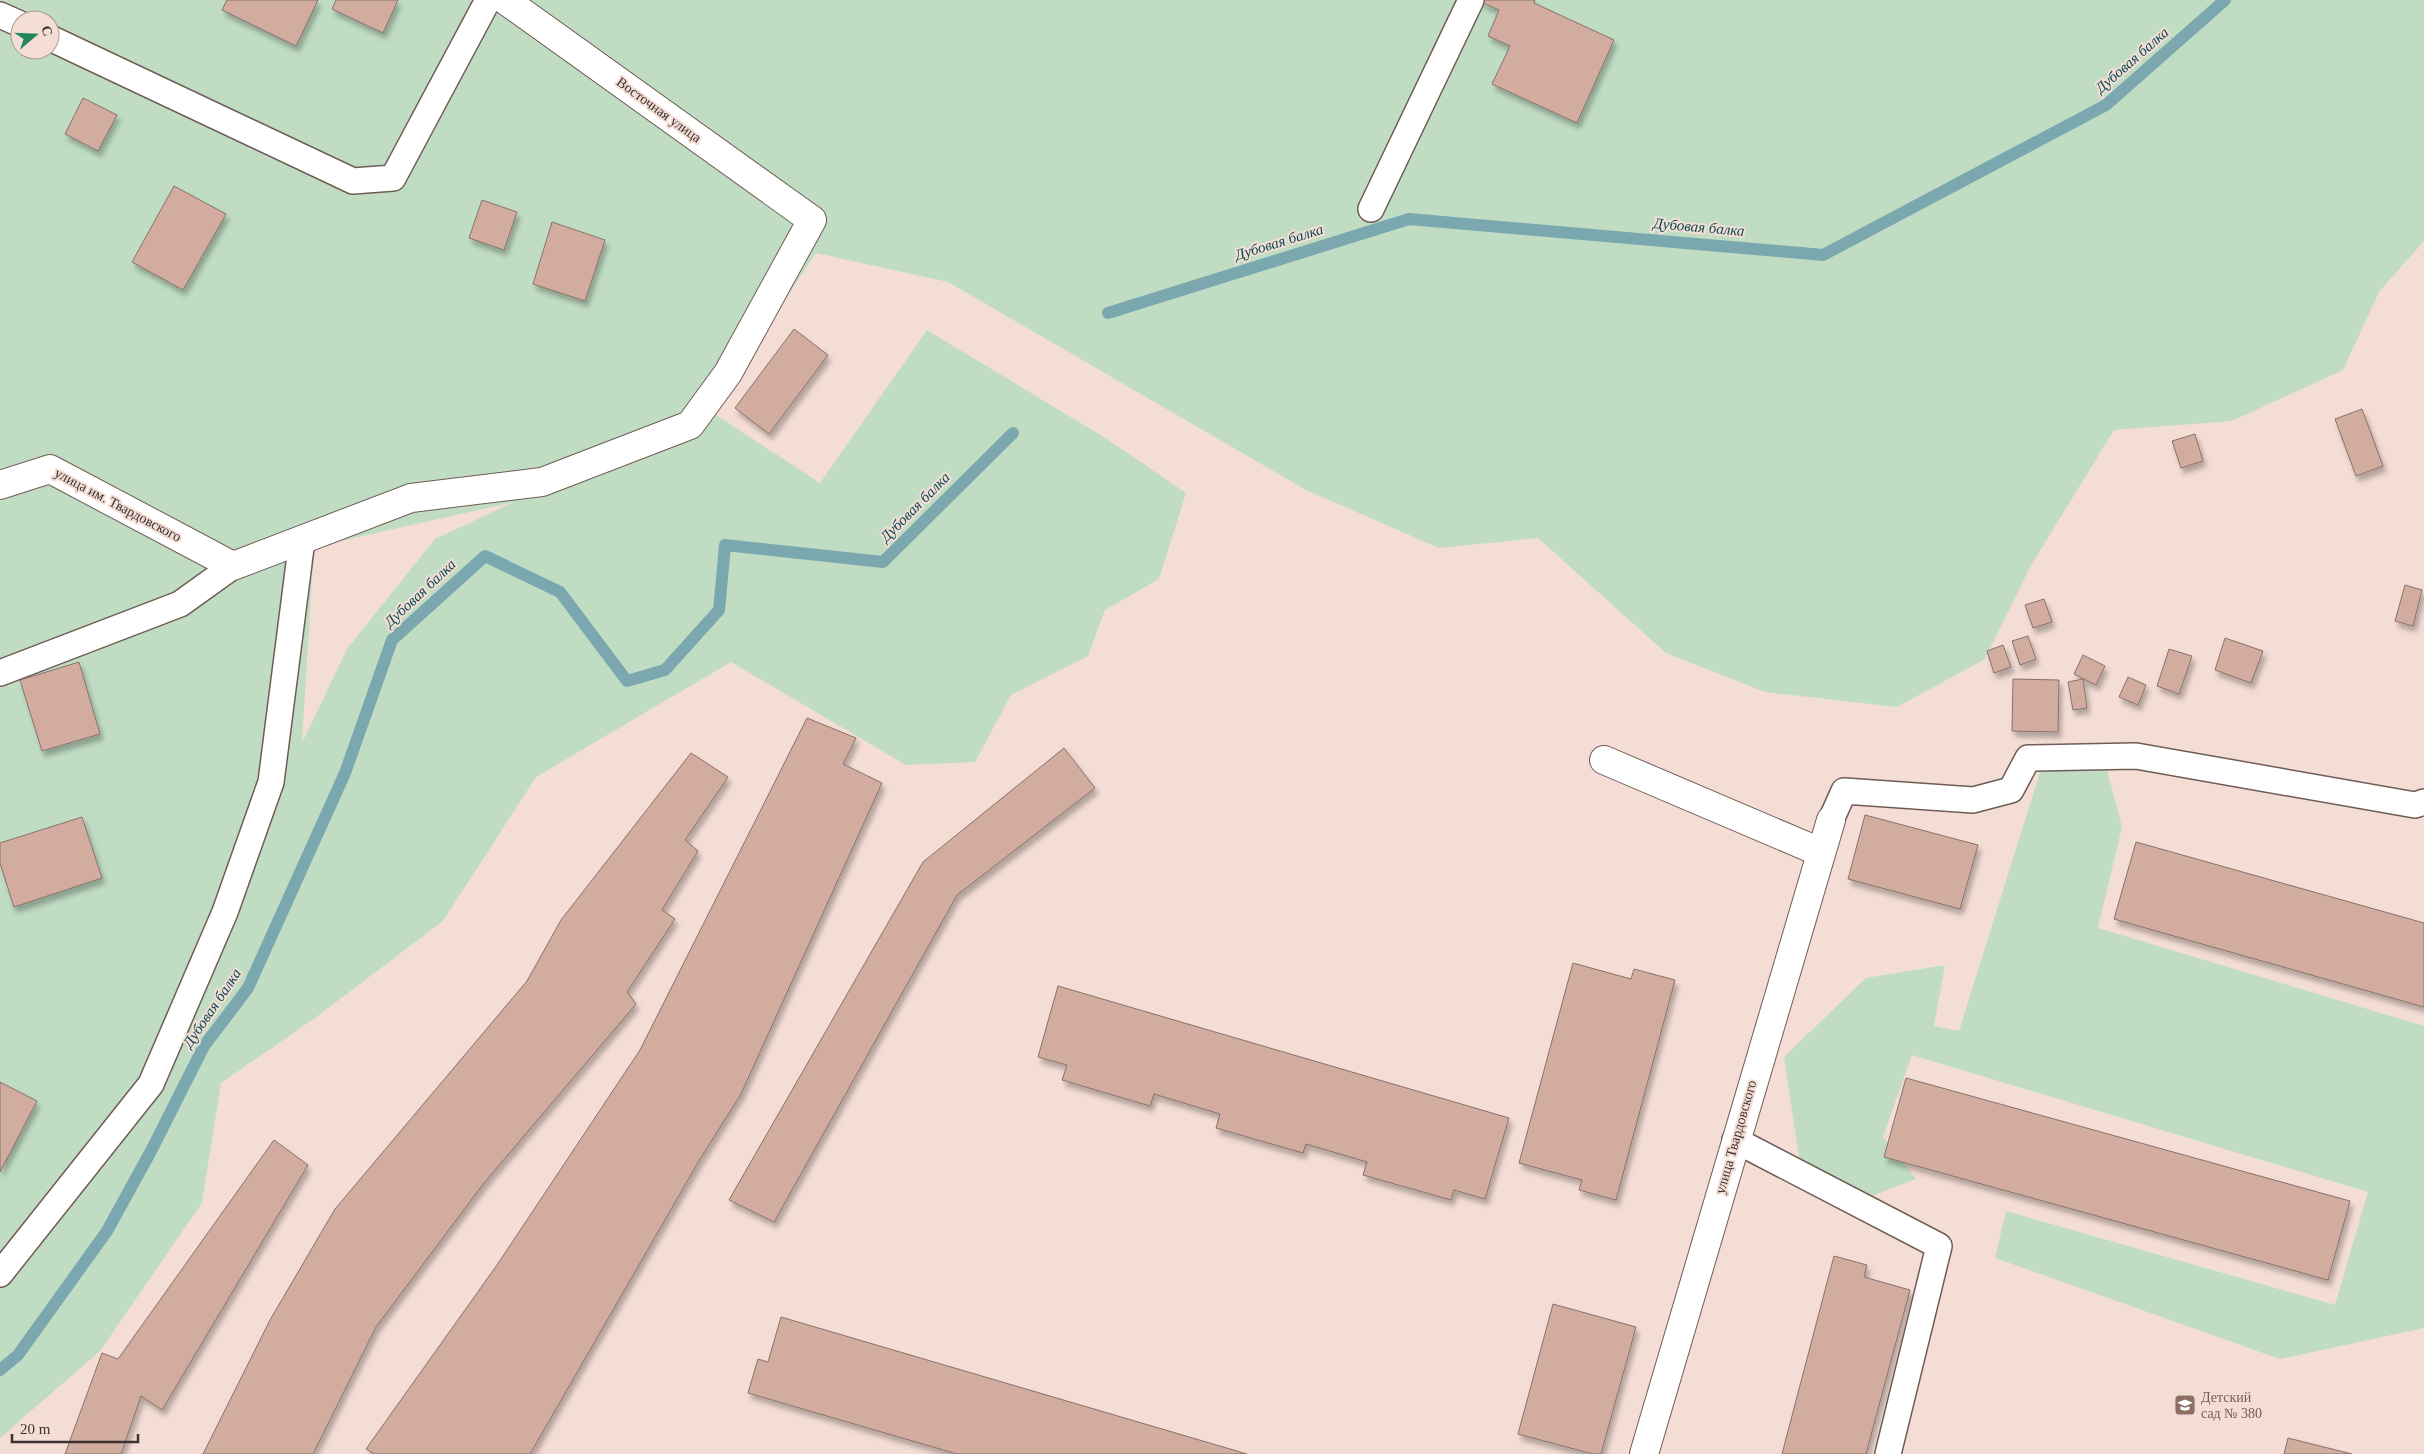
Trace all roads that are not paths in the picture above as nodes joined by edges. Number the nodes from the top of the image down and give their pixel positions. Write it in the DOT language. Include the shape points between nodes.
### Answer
graph roads {
  1 [pos="488,0"];
  2 [pos="506,0"];
  3 [pos="1471,0"];
  4 [pos="60,43"];
  5 [pos="1371,209"];
  6 [pos="0,485"];
  7 [pos="302,540"];
  8 [pos="233,566"];
  9 [pos="0,673"];
  10 [pos="1604,760"];
  11 [pos="2424,802"];
  12 [pos="1831,820"];
  13 [pos="1820,852"];
  14 [pos="1735,1140"];
  15 [pos="0,1274"];
  16 [pos="1644,1454"];
  17 [pos="1888,1454"];
  1 -- 4 [label="lane" via="393,178 353,181"];
  2 -- 7 [label="street, Восточная улица" via="812,220 728,373 690,425 542,482 411,498"];
  3 -- 5 [label="lane"];
  6 -- 8 [label="street, улица им. Твардовского" via="50,469"];
  7 -- 8 [label="street"];
  7 -- 15 [label="lane" via="271,782 225,912 151,1084"];
  8 -- 9 [label="lane" via="180,604"];
  10 -- 13 [label="street"];
  11 -- 12 [label="lane" via="2415,805 2136,756 2028,758 2011,790 1974,800 1844,791"];
  12 -- 13 [label="street, улица Твардовского"];
  13 -- 14 [label="street, улица Твардовского"];
  14 -- 16 [label="street, улица Твардовского"];
  14 -- 17 [label="lane" via="1939,1246"];
}
